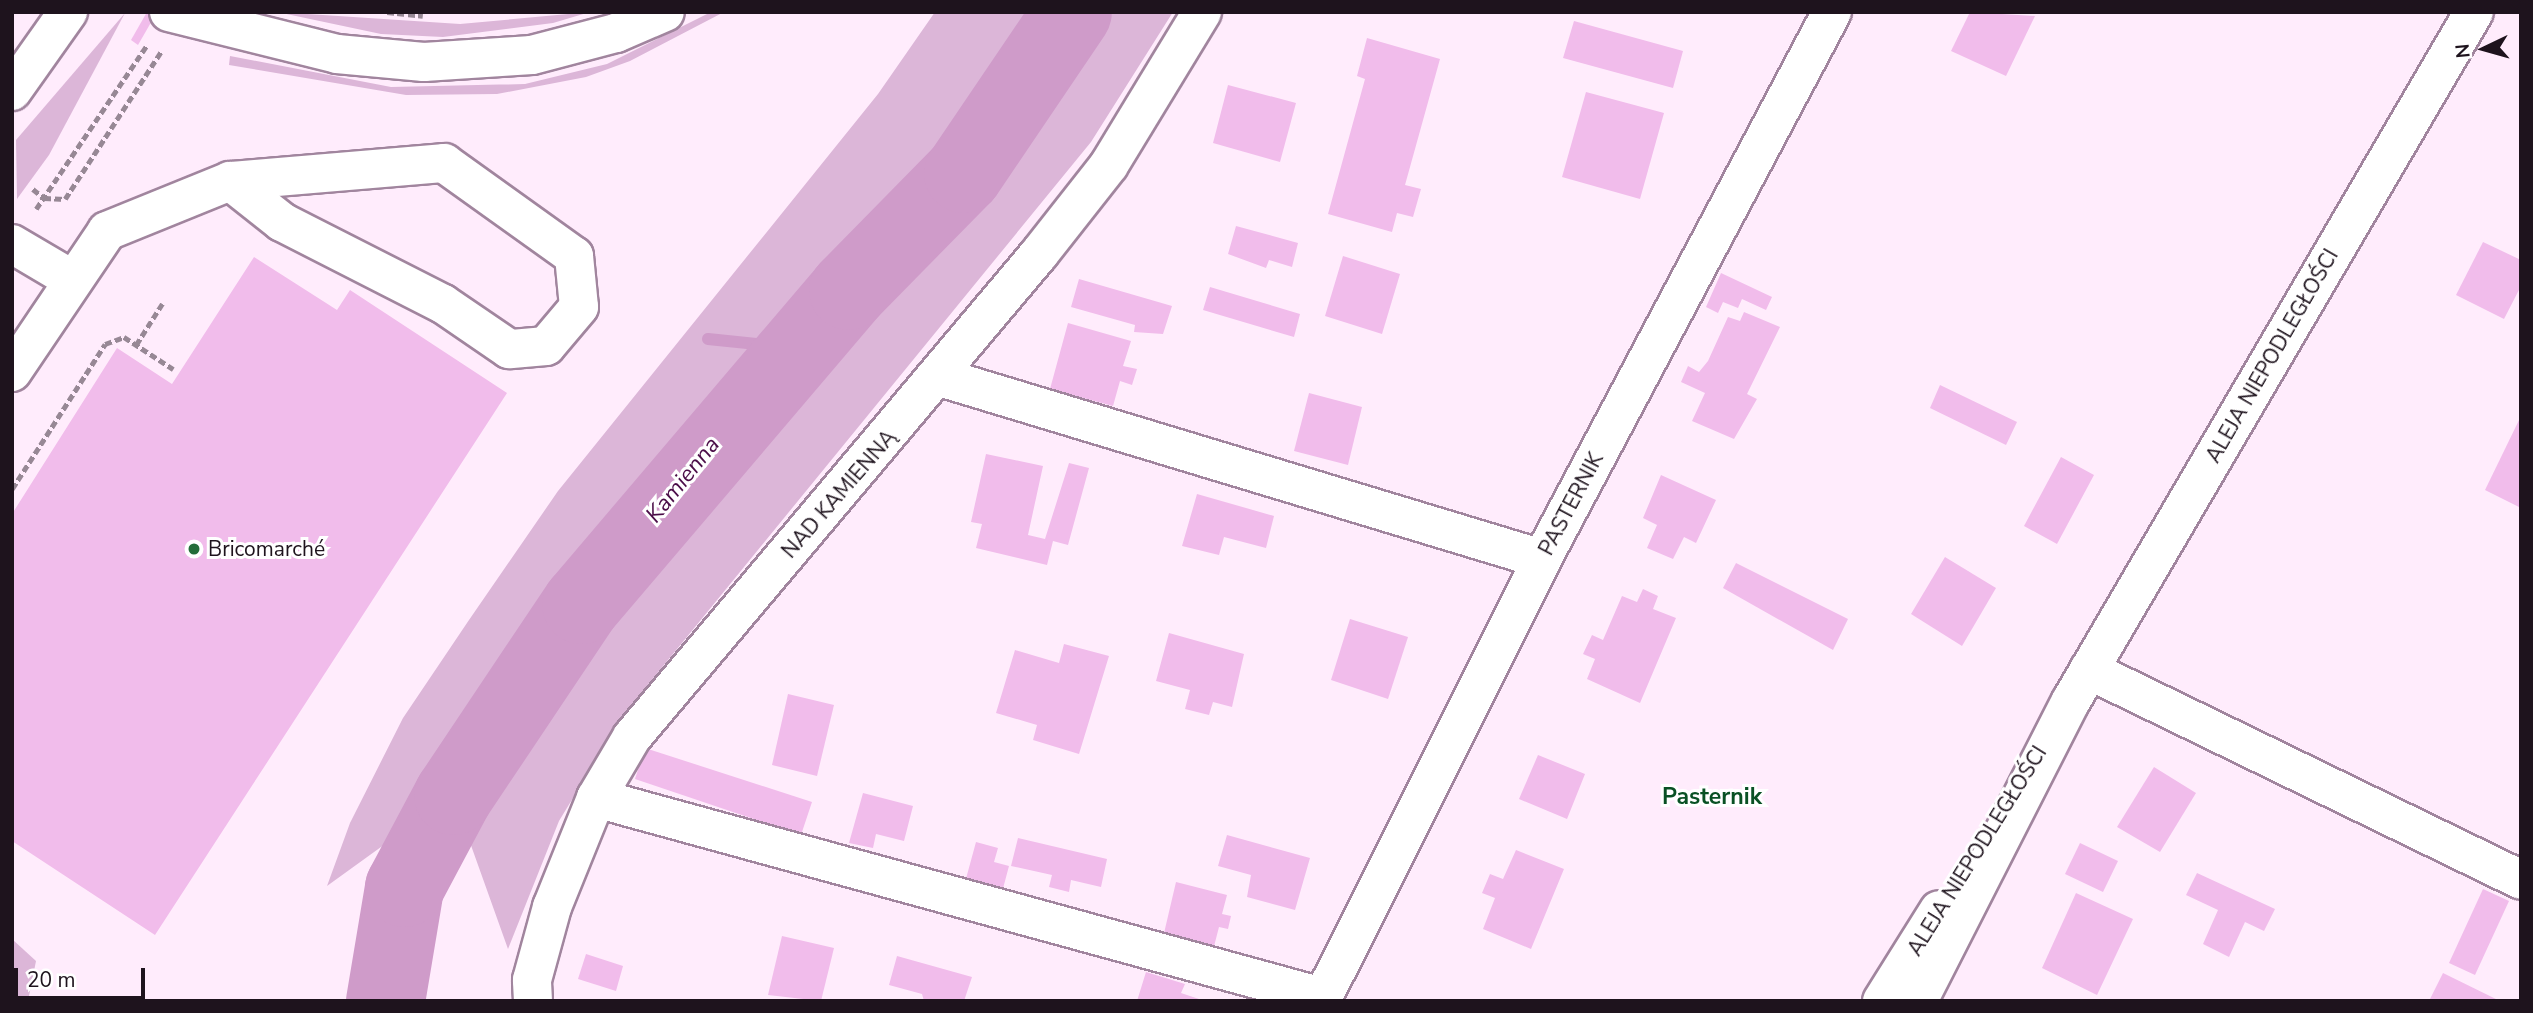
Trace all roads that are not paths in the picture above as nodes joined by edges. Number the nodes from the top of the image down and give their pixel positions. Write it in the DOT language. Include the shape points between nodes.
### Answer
graph roads {
  1 [pos="68,12"];
  2 [pos="665,12"];
  3 [pos="1202,12"];
  4 [pos="1832,12"];
  5 [pos="2474,12"];
  6 [pos="168,23"];
  7 [pos="12,91"];
  8 [pos="230,181"];
  9 [pos="12,244"];
  10 [pos="74,280"];
  11 [pos="12,372"];
  12 [pos="940,377"];
  13 [pos="1542,559"];
  14 [pos="2080,685"];
  15 [pos="596,798"];
  16 [pos="2521,880"];
  17 [pos="1321,999"];
  18 [pos="533,1001"];
  19 [pos="1882,1001"];
  20 [pos="1918,1001"];
  1 -- 7 [label="street"];
  2 -- 6 [label="street" via="616,33 532,55 424,62 337,54"];
  3 -- 12 [label="street, NAD KAMIENNĄ" via="1109,164"];
  4 -- 13 [label="street, PASTERNIK"];
  5 -- 14 [label="street, ALEJA NIEPODLEGŁOŚCI"];
  8 -- 8 [label="street" via="444,163 574,256 579,307 546,345 509,349 443,304 282,222"];
  8 -- 10 [label="street" via="107,231"];
  9 -- 10 [label="street"];
  10 -- 11 [label="street"];
  12 -- 13 [label="street"];
  12 -- 15 [label="street, NAD KAMIENNĄ" via="657,705"];
  13 -- 17 [label="street, PASTERNIK"];
  14 -- 16 [label="street"];
  14 -- 19 [label="street, ALEJA NIEPODLEGŁOŚCI"];
  14 -- 20 [label="street, ALEJA NIEPODLEGŁOŚCI"];
  15 -- 17 [label="street"];
  15 -- 18 [label="street, NAD KAMIENNĄ" via="552,907 532,981"];
}
